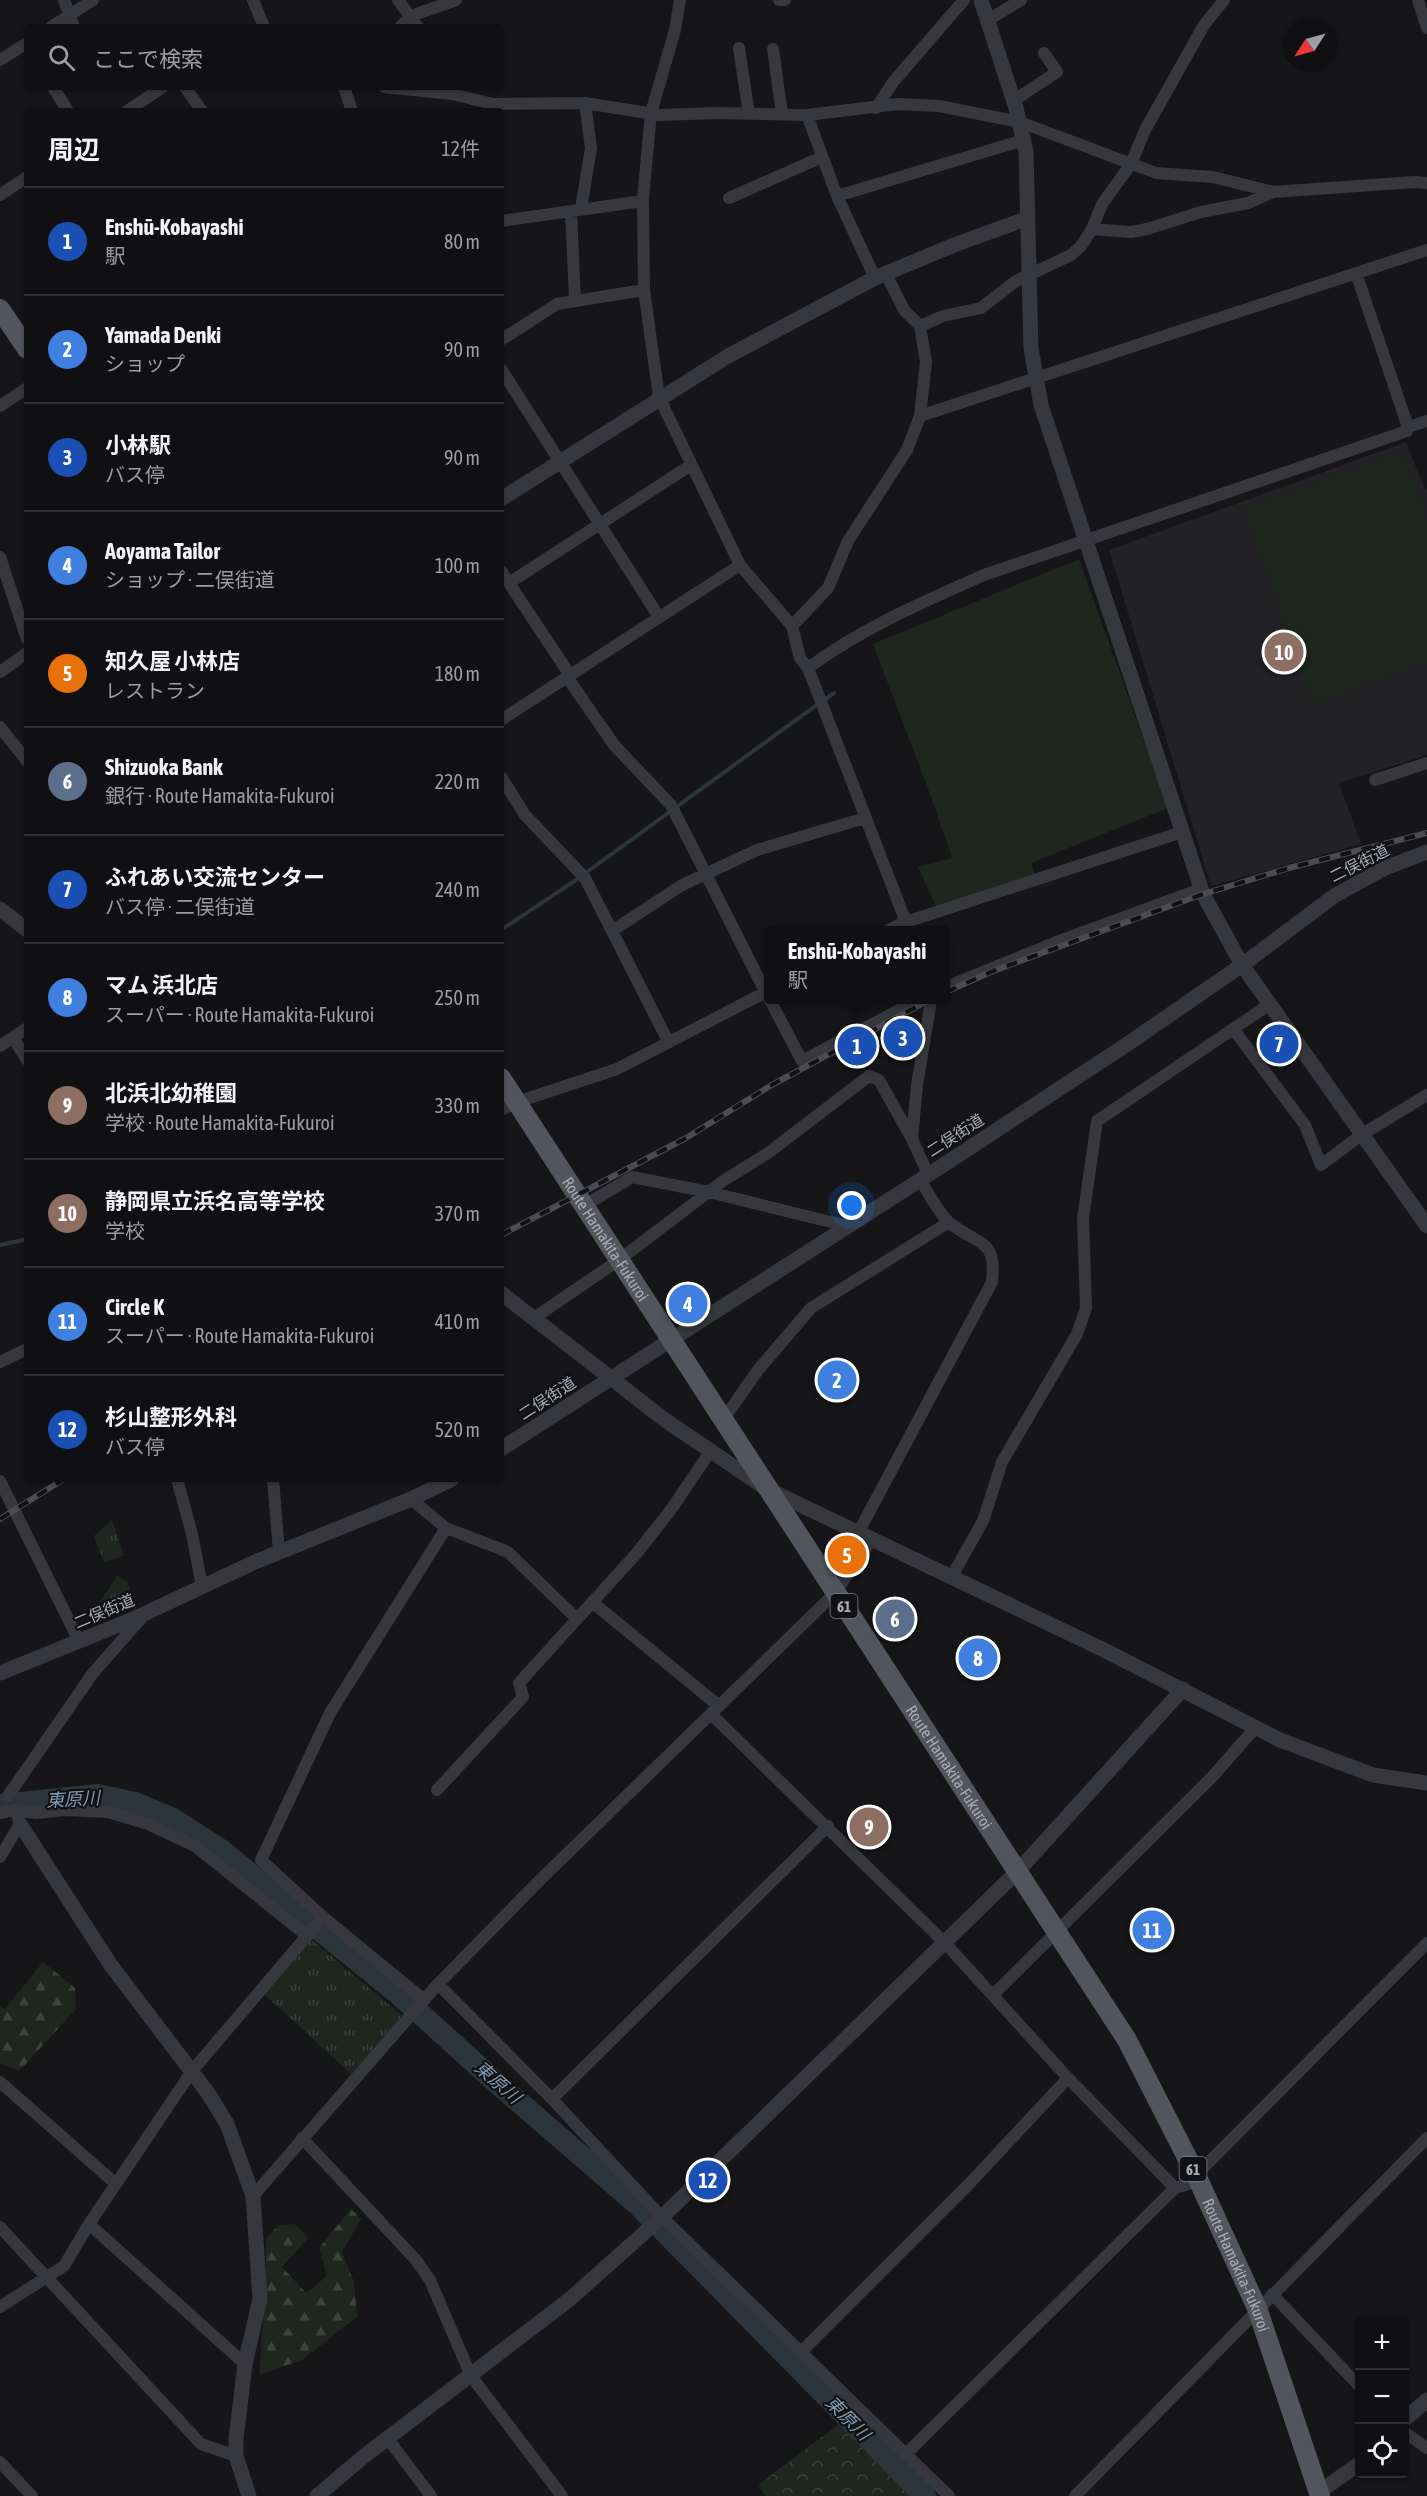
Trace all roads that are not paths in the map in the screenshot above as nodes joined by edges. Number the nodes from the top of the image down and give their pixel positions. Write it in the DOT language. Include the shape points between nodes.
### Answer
graph roads {
  1 [pos="93,0"];
  2 [pos="253,0"];
  3 [pos="398,0"];
  4 [pos="456,0"];
  5 [pos="680,0"];
  6 [pos="779,0"];
  7 [pos="785,0"];
  8 [pos="964,0"];
  9 [pos="981,0"];
  10 [pos="1021,0"];
  11 [pos="1224,0"];
  12 [pos="1418,0"];
  13 [pos="68,11"];
  14 [pos="988,20"];
  15 [pos="415,22"];
  16 [pos="54,24"];
  17 [pos="263,24"];
  18 [pos="1427,28"];
  19 [pos="24,45"];
  20 [pos="739,48"];
  21 [pos="773,49"];
  22 [pos="1044,52"];
  23 [pos="0,60"];
  24 [pos="55,90"];
  25 [pos="158,90"];
  26 [pos="187,90"];
  27 [pos="345,90"];
  28 [pos="451,90"];
  29 [pos="1013,101"];
  30 [pos="585,103"];
  31 [pos="67,108"];
  32 [pos="132,108"];
  33 [pos="200,108"];
  34 [pos="351,108"];
  35 [pos="876,108"];
  36 [pos="651,113"];
  37 [pos="749,114"];
  38 [pos="782,114"];
  39 [pos="807,115"];
  40 [pos="1020,122"];
  41 [pos="1024,140"];
  42 [pos="822,157"];
  43 [pos="1131,164"];
  44 [pos="24,179"];
  45 [pos="1427,183"];
  46 [pos="1273,192"];
  47 [pos="0,195"];
  48 [pos="837,196"];
  49 [pos="729,198"];
  50 [pos="643,201"];
  51 [pos="576,210"];
  52 [pos="1028,218"];
  53 [pos="504,220"];
  54 [pos="1092,229"];
  55 [pos="1427,249"];
  56 [pos="1356,273"];
  57 [pos="880,276"];
  58 [pos="1029,277"];
  59 [pos="644,290"];
  60 [pos="575,300"];
  61 [pos="0,309"];
  62 [pos="920,326"];
  63 [pos="504,338"];
  64 [pos="24,345"];
  65 [pos="504,374"];
  66 [pos="1036,378"];
  67 [pos="24,390"];
  68 [pos="659,397"];
  69 [pos="0,406"];
  70 [pos="921,417"];
  71 [pos="1427,421"];
  72 [pos="1408,427"];
  73 [pos="560,461"];
  74 [pos="691,465"];
  75 [pos="504,497"];
  76 [pos="599,524"];
  77 [pos="1085,539"];
  78 [pos="0,557"];
  79 [pos="740,565"];
  80 [pos="504,575"];
  81 [pos="509,582"];
  82 [pos="659,616"];
  83 [pos="792,626"];
  84 [pos="24,630"];
  85 [pos="24,654"];
  86 [pos="808,668"];
  87 [pos="0,672"];
  88 [pos="568,676"];
  89 [pos="504,718"];
  90 [pos="0,727"];
  91 [pos="24,757"];
  92 [pos="1427,763"];
  93 [pos="1374,780"];
  94 [pos="504,782"];
  95 [pos="865,818"];
  96 [pos="1182,832"];
  97 [pos="1427,852"];
  98 [pos="706,874"];
  99 [pos="1201,889"];
  100 [pos="0,909"];
  101 [pos="907,926"];
  102 [pos="24,928"];
  103 [pos="612,931"];
  104 [pos="1242,965"];
  105 [pos="950,985"];
  106 [pos="764,987"];
  107 [pos="764,997"];
  108 [pos="773,1004"];
  109 [pos="909,1004"];
  110 [pos="930,1004"];
  111 [pos="1270,1004"];
  112 [pos="24,1030"];
  113 [pos="1234,1030"];
  114 [pos="14,1038"];
  115 [pos="668,1041"];
  116 [pos="0,1047"];
  117 [pos="24,1055"];
  118 [pos="504,1088"];
  119 [pos="1427,1095"];
  120 [pos="509,1106"];
  121 [pos="1361,1135"];
  122 [pos="912,1139"];
  123 [pos="924,1177"];
  124 [pos="708,1192"];
  125 [pos="584,1206"];
  126 [pos="949,1222"];
  127 [pos="848,1226"];
  128 [pos="1427,1226"];
  129 [pos="619,1260"];
  130 [pos="504,1295"];
  131 [pos="534,1318"];
  132 [pos="672,1339"];
  133 [pos="24,1350"];
  134 [pos="0,1362"];
  135 [pos="612,1378"];
  136 [pos="723,1420"];
  137 [pos="504,1447"];
  138 [pos="710,1452"];
  139 [pos="0,1481"];
  140 [pos="178,1482"];
  141 [pos="273,1482"];
  142 [pos="446,1482"];
  143 [pos="767,1489"];
  144 [pos="411,1499"];
  145 [pos="446,1528"];
  146 [pos="858,1533"];
  147 [pos="873,1539"];
  148 [pos="279,1552"];
  149 [pos="952,1576"];
  150 [pos="202,1586"];
  151 [pos="835,1593"];
  152 [pos="592,1602"];
  153 [pos="146,1612"];
  154 [pos="576,1618"];
  155 [pos="79,1641"];
  156 [pos="0,1673"];
  157 [pos="1183,1689"];
  158 [pos="715,1710"];
  159 [pos="1256,1727"];
  160 [pos="0,1783"];
  161 [pos="1427,1783"];
  162 [pos="437,1790"];
  163 [pos="8,1797"];
  164 [pos="0,1813"];
  165 [pos="18,1817"];
  166 [pos="828,1826"];
  167 [pos="0,1857"];
  168 [pos="1018,1871"];
  169 [pos="323,1917"];
  170 [pos="1058,1932"];
  171 [pos="306,1935"];
  172 [pos="945,1943"];
  173 [pos="1427,1943"];
  174 [pos="438,1984"];
  175 [pos="994,1994"];
  176 [pos="423,1999"];
  177 [pos="192,2071"];
  178 [pos="1068,2078"];
  179 [pos="0,2082"];
  180 [pos="552,2099"];
  181 [pos="302,2138"];
  182 [pos="1427,2138"];
  183 [pos="1197,2178"];
  184 [pos="116,2184"];
  185 [pos="1175,2188"];
  186 [pos="253,2196"];
  187 [pos="662,2217"];
  188 [pos="89,2224"];
  189 [pos="0,2227"];
  190 [pos="46,2276"];
  191 [pos="1272,2294"];
  192 [pos="0,2307"];
  193 [pos="1257,2308"];
  194 [pos="801,2352"];
  195 [pos="245,2364"];
  196 [pos="471,2376"];
  197 [pos="1355,2383"];
  198 [pos="1427,2400"];
  199 [pos="1409,2416"];
  200 [pos="1409,2435"];
  201 [pos="388,2439"];
  202 [pos="1427,2448"];
  203 [pos="906,2454"];
  204 [pos="236,2456"];
  205 [pos="0,2462"];
  206 [pos="1355,2466"];
  207 [pos="1318,2495"];
  208 [pos="33,2496"];
  209 [pos="249,2496"];
  210 [pos="317,2496"];
  211 [pos="431,2496"];
  212 [pos="562,2496"];
  213 [pos="949,2496"];
  214 [pos="1075,2496"];
  1 -- 13 [label="street"];
  2 -- 17 [label="street"];
  3 -- 15 [label="street"];
  4 -- 15 [label="street"];
  5 -- 36 [label="street"];
  6 -- 7 [label="street"];
  8 -- 35 [label="street" via="894,81"];
  9 -- 14 [label="street"];
  10 -- 14 [label="street"];
  11 -- 43 [label="street" via="1204,25"];
  12 -- 18 [label="street"];
  13 -- 16 [label="street"];
  14 -- 29 [label="street"];
  19 -- 23 [label="street"];
  20 -- 37 [label="street"];
  21 -- 38 [label="street"];
  22 -- 29 [label="street" via="1058,72"];
  24 -- 31 [label="street"];
  25 -- 32 [label="street"];
  26 -- 33 [label="street"];
  27 -- 34 [label="street"];
  28 -- 30 [label="street" via="493,104"];
  29 -- 40 [label="street"];
  30 -- 36 [label="street"];
  30 -- 51 [label="street" via="591,148"];
  35 -- 39 [label="street"];
  35 -- 40 [label="street" via="898,104 939,106"];
  36 -- 37 [label="street"];
  36 -- 50 [label="street"];
  37 -- 38 [label="street"];
  38 -- 39 [label="street"];
  39 -- 42 [label="street"];
  40 -- 41 [label="street"];
  40 -- 43 [label="street"];
  41 -- 48 [label="street"];
  41 -- 52 [label="street"];
  42 -- 48 [label="street"];
  42 -- 49 [label="street"];
  43 -- 46 [label="street" via="1156,173 1213,177"];
  43 -- 54 [label="street" via="1102,204"];
  44 -- 47 [label="street"];
  45 -- 46 [label="street"];
  46 -- 54 [label="street" via="1248,203 1201,212 1147,229"];
  48 -- 57 [label="street"];
  50 -- 51 [label="street"];
  50 -- 59 [label="street"];
  51 -- 53 [label="street"];
  51 -- 60 [label="street"];
  52 -- 57 [label="street"];
  52 -- 58 [label="street"];
  54 -- 58 [label="street" via="1071,255"];
  55 -- 56 [label="street"];
  56 -- 66 [label="street"];
  56 -- 72 [label="street"];
  57 -- 62 [label="street"];
  57 -- 68 [label="street"];
  58 -- 62 [label="street" via="1016,281 981,308 943,316"];
  58 -- 66 [label="street"];
  59 -- 60 [label="street"];
  59 -- 68 [label="street"];
  60 -- 63 [label="street" via="557,304"];
  61 -- 64 [label="main road"];
  62 -- 70 [label="street" via="926,362"];
  65 -- 73 [label="street"];
  66 -- 70 [label="street"];
  66 -- 77 [label="street" via="1052,443"];
  67 -- 69 [label="street"];
  68 -- 73 [label="street"];
  68 -- 74 [label="street"];
  70 -- 83 [label="street" via="907,450 848,541 828,588"];
  71 -- 72 [label="street"];
  72 -- 77 [label="street" via="1407,431"];
  73 -- 75 [label="street"];
  73 -- 76 [label="street"];
  74 -- 76 [label="street"];
  74 -- 79 [label="street"];
  76 -- 81 [label="street"];
  76 -- 82 [label="street"];
  77 -- 86 [label="street" via="917,604"];
  77 -- 96 [label="street"];
  78 -- 84 [label="street"];
  79 -- 82 [label="street"];
  79 -- 83 [label="street"];
  80 -- 81 [label="street"];
  81 -- 88 [label="street"];
  82 -- 88 [label="street"];
  83 -- 86 [label="street" via="800,658"];
  85 -- 87 [label="street"];
  86 -- 95 [label="street"];
  88 -- 89 [label="street"];
  88 -- 98 [label="street" via="614,745 674,809"];
  90 -- 91 [label="street"];
  92 -- 93 [label="street"];
  94 -- 103 [label="street" via="525,815 582,875"];
  95 -- 98 [label="street" via="757,850"];
  95 -- 101 [label="street"];
  96 -- 99 [label="street"];
  96 -- 101 [label="street"];
  97 -- 104 [label="street, 二俣街道" via="1385,868 1334,896"];
  98 -- 103 [label="street" via="682,885"];
  98 -- 106 [label="street"];
  99 -- 104 [label="street"];
  99 -- 105 [label="street"];
  100 -- 102 [label="street"];
  103 -- 115 [label="street"];
  104 -- 111 [label="street"];
  104 -- 123 [label="street, 二俣街道"];
  107 -- 115 [label="street"];
  108 -- 109 [label="street" via="802,1061"];
  110 -- 122 [label="street"];
  111 -- 113 [label="street"];
  111 -- 121 [label="street"];
  112 -- 114 [label="street"];
  113 -- 121 [label="street" via="1305,1125 1321,1165"];
  113 -- 149 [label="street" via="1096,1121 1083,1218 1086,1308 1002,1462 983,1521"];
  114 -- 116 [label="street"];
  114 -- 117 [label="street"];
  115 -- 120 [label="street" via="617,1068"];
  118 -- 120 [label="main road, Route Hamakita-Fukuroi / 61"];
  119 -- 121 [label="street"];
  120 -- 125 [label="main road, Route Hamakita-Fukuroi / 61"];
  121 -- 128 [label="street"];
  122 -- 123 [label="street"];
  122 -- 124 [label="street" via="879,1080 869,1076 768,1153"];
  123 -- 126 [label="street"];
  123 -- 127 [label="street, 二俣街道"];
  124 -- 125 [label="street" via="632,1177"];
  124 -- 127 [label="street"];
  124 -- 129 [label="street"];
  125 -- 129 [label="main road, Route Hamakita-Fukuroi / 61"];
  126 -- 136 [label="street" via="811,1308 758,1370"];
  126 -- 146 [label="street" via="985,1245 992,1254 992,1282"];
  127 -- 132 [label="street, 二俣街道"];
  129 -- 131 [label="street"];
  129 -- 132 [label="main road, Route Hamakita-Fukuroi / 61"];
  130 -- 131 [label="street"];
  131 -- 135 [label="street"];
  132 -- 135 [label="street, 二俣街道"];
  132 -- 136 [label="main road, Route Hamakita-Fukuroi / 61"];
  133 -- 134 [label="street"];
  135 -- 137 [label="street, 二俣街道"];
  135 -- 138 [label="street"];
  136 -- 143 [label="main road, Route Hamakita-Fukuroi / 61"];
  138 -- 143 [label="street"];
  138 -- 152 [label="street" via="670,1511"];
  139 -- 155 [label="street"];
  140 -- 150 [label="street"];
  141 -- 148 [label="street"];
  142 -- 144 [label="street, 二俣街道"];
  143 -- 146 [label="street"];
  143 -- 151 [label="main road, Route Hamakita-Fukuroi / 61"];
  144 -- 145 [label="street"];
  144 -- 148 [label="street, 二俣街道"];
  145 -- 154 [label="street" via="508,1552"];
  145 -- 169 [label="street" via="330,1713 261,1860"];
  146 -- 147 [label="street"];
  147 -- 149 [label="street"];
  147 -- 151 [label="street"];
  148 -- 150 [label="street, 二俣街道"];
  149 -- 157 [label="street"];
  150 -- 153 [label="street, 二俣街道"];
  151 -- 158 [label="street"];
  151 -- 168 [label="main road, Route Hamakita-Fukuroi / 61"];
  152 -- 154 [label="street"];
  152 -- 158 [label="street"];
  153 -- 155 [label="street, 二俣街道"];
  153 -- 163 [label="street" via="93,1672"];
  154 -- 162 [label="street" via="519,1683 524,1697"];
  155 -- 156 [label="street, 二俣街道"];
  157 -- 159 [label="street"];
  157 -- 168 [label="street"];
  158 -- 166 [label="street"];
  158 -- 174 [label="street"];
  159 -- 161 [label="street" via="1373,1775"];
  159 -- 170 [label="street" via="1213,1776"];
  160 -- 163 [label="street"];
  163 -- 165 [label="street"];
  164 -- 165 [label="street"];
  165 -- 167 [label="street"];
  165 -- 171 [label="street" via="66,1810 108,1812 148,1824 195,1846"];
  165 -- 177 [label="street" via="110,1964"];
  166 -- 172 [label="street"];
  166 -- 180 [label="street"];
  168 -- 170 [label="main road, Route Hamakita-Fukuroi / 61"];
  168 -- 172 [label="street"];
  169 -- 171 [label="street"];
  169 -- 176 [label="street"];
  170 -- 175 [label="street"];
  170 -- 183 [label="main road, Route Hamakita-Fukuroi / 61" via="1127,2040"];
  171 -- 177 [label="street"];
  172 -- 175 [label="street"];
  172 -- 187 [label="street"];
  173 -- 183 [label="street"];
  174 -- 176 [label="street"];
  174 -- 180 [label="street"];
  175 -- 178 [label="street"];
  176 -- 181 [label="street"];
  177 -- 184 [label="street"];
  177 -- 186 [label="street" via="227,2124"];
  178 -- 185 [label="street"];
  178 -- 194 [label="street" via="970,2183"];
  179 -- 184 [label="street"];
  180 -- 187 [label="street"];
  181 -- 186 [label="street"];
  181 -- 196 [label="street" via="416,2259 430,2280"];
  182 -- 191 [label="street"];
  183 -- 185 [label="street"];
  183 -- 193 [label="main road, Route Hamakita-Fukuroi / 61"];
  184 -- 188 [label="street"];
  185 -- 203 [label="street"];
  186 -- 195 [label="street" via="260,2299"];
  187 -- 194 [label="street"];
  187 -- 196 [label="street" via="570,2299"];
  188 -- 190 [label="street" via="64,2266"];
  188 -- 195 [label="street"];
  189 -- 190 [label="street"];
  190 -- 192 [label="street"];
  190 -- 204 [label="street" via="201,2444"];
  191 -- 193 [label="street"];
  191 -- 197 [label="street"];
  193 -- 207 [label="main road, Route Hamakita-Fukuroi / 61"];
  193 -- 214 [label="street"];
  194 -- 203 [label="street"];
  195 -- 204 [label="street"];
  196 -- 201 [label="street"];
  196 -- 212 [label="street"];
  198 -- 199 [label="street"];
  200 -- 202 [label="street"];
  201 -- 210 [label="street"];
  201 -- 211 [label="street"];
  203 -- 213 [label="street"];
  204 -- 209 [label="street"];
  205 -- 208 [label="street"];
  206 -- 207 [label="street"];
}
